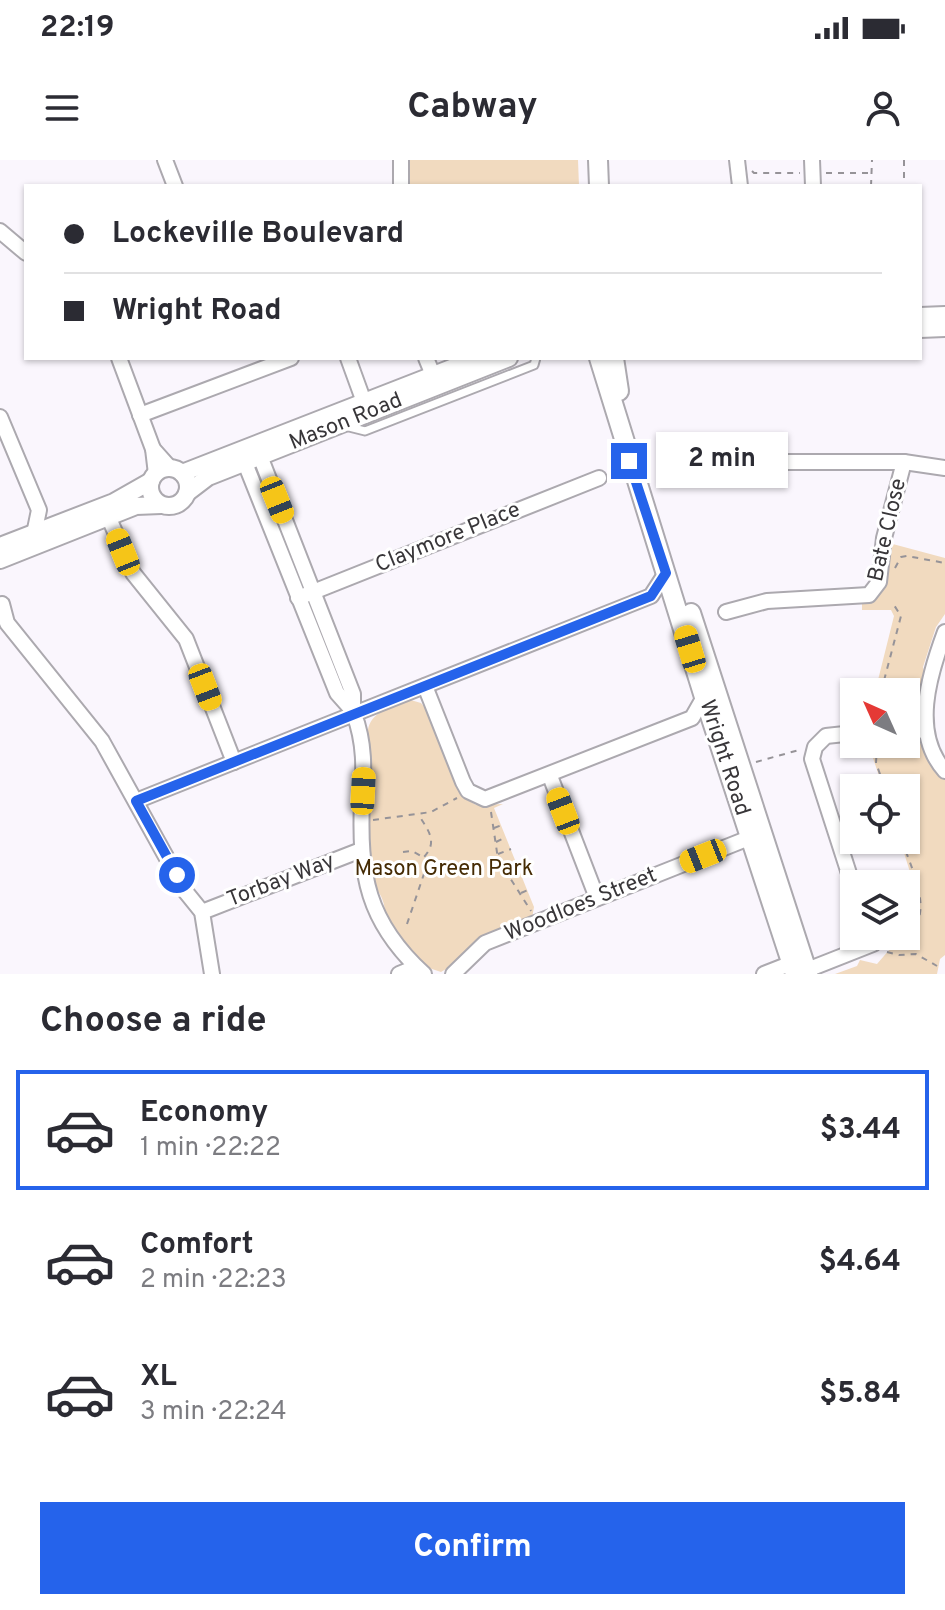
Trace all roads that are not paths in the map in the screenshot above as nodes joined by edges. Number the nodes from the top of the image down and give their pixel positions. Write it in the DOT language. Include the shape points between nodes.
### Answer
graph roads {
  1 [pos="165,160"];
  2 [pos="401,160"];
  3 [pos="587,160"];
  4 [pos="598,160"];
  5 [pos="737,160"];
  6 [pos="812,160"];
  7 [pos="174,184"];
  8 [pos="401,184"];
  9 [pos="588,184"];
  10 [pos="599,184"];
  11 [pos="740,184"];
  12 [pos="813,184"];
  13 [pos="0,231"];
  14 [pos="24,251"];
  15 [pos="945,315"];
  16 [pos="922,316"];
  17 [pos="945,328"];
  18 [pos="922,329"];
  19 [pos="120,360"];
  20 [pos="286,360"];
  21 [pos="349,360"];
  22 [pos="427,360"];
  23 [pos="472,360"];
  24 [pos="504,360"];
  25 [pos="535,360"];
  26 [pos="600,360"];
  27 [pos="614,360"];
  28 [pos="433,375"];
  29 [pos="364,402"];
  30 [pos="140,415"];
  31 [pos="0,417"];
  32 [pos="341,425"];
  33 [pos="252,460"];
  34 [pos="904,462"];
  35 [pos="945,468"];
  36 [pos="681,471"];
  37 [pos="165,474"];
  38 [pos="599,478"];
  39 [pos="187,493"];
  40 [pos="161,505"];
  41 [pos="39,510"];
  42 [pos="108,516"];
  43 [pos="60,523"];
  44 [pos="34,534"];
  45 [pos="0,546"];
  46 [pos="0,560"];
  47 [pos="666,573"];
  48 [pos="313,592"];
  49 [pos="651,596"];
  50 [pos="298,598"];
  51 [pos="675,602"];
  52 [pos="2,604"];
  53 [pos="726,612"];
  54 [pos="945,632"];
  55 [pos="425,686"];
  56 [pos="704,697"];
  57 [pos="354,712"];
  58 [pos="692,718"];
  59 [pos="714,727"];
  60 [pos="925,730"];
  61 [pos="920,731"];
  62 [pos="840,734"];
  63 [pos="234,762"];
  64 [pos="945,771"];
  65 [pos="550,776"];
  66 [pos="136,801"];
  67 [pos="756,835"];
  68 [pos="361,850"];
  69 [pos="848,870"];
  70 [pos="597,898"];
  71 [pos="202,912"];
  72 [pos="856,950"];
  73 [pos="420,970"];
  74 [pos="800,970"];
  75 [pos="212,974"];
  76 [pos="399,974"];
  77 [pos="453,974"];
  78 [pos="764,974"];
  1 -- 7 [label="street"];
  2 -- 8 [label="street"];
  3 -- 9 [label="main road"];
  4 -- 10 [label="main road"];
  5 -- 11 [label="street"];
  6 -- 12 [label="street"];
  13 -- 14 [label="street"];
  15 -- 16 [label="street"];
  17 -- 18 [label="street"];
  19 -- 30 [label="street"];
  20 -- 30 [label="street"];
  21 -- 29 [label="street"];
  22 -- 28 [label="street"];
  23 -- 28 [label="street, Mason Road"];
  24 -- 32 [label="street, Mason Road"];
  25 -- 32 [label="lane" via="534,365 365,431"];
  26 -- 47 [label="main road, Wright Road"];
  27 -- 67 [label="main road, Wright Road" via="620,393"];
  28 -- 29 [label="street, Mason Road"];
  29 -- 37 [label="street, Mason Road"];
  30 -- 37 [label="street"];
  31 -- 41 [label="street"];
  32 -- 33 [label="street, Mason Road"];
  33 -- 39 [label="street, Mason Road" via="208,477"];
  33 -- 48 [label="street"];
  33 -- 50 [label="street"];
  34 -- 35 [label="street"];
  34 -- 36 [label="street" via="732,462"];
  34 -- 53 [label="street, Bate Close" via="884,538 879,582 869,595 767,601"];
  37 -- 39 [label="street" via="187,482"];
  37 -- 40 [label="street" via="152,497"];
  37 -- 43 [label="street, Mason Road" via="136,492"];
  38 -- 48 [label="street, Claymore Place"];
  39 -- 40 [label="street" via="176,505"];
  40 -- 42 [label="street" via="136,506"];
  41 -- 43 [label="street"];
  41 -- 44 [label="street"];
  42 -- 46 [label="street"];
  42 -- 63 [label="street" via="133,573 186,639"];
  43 -- 44 [label="street, Mason Road"];
  44 -- 45 [label="street, Mason Road"];
  47 -- 49 [label="street"];
  47 -- 51 [label="main road, Wright Road"];
  48 -- 50 [label="street, Claymore Place"];
  48 -- 57 [label="street" via="353,694"];
  49 -- 51 [label="street"];
  49 -- 55 [label="street"];
  50 -- 57 [label="street" via="337,693"];
  51 -- 56 [label="main road, Wright Road"];
  52 -- 66 [label="street" via="7,623 91,726"];
  54 -- 60 [label="street" via="934,664"];
  55 -- 57 [label="street"];
  55 -- 65 [label="street" via="472,795 493,798"];
  56 -- 58 [label="street"];
  56 -- 59 [label="main road, Wright Road"];
  57 -- 63 [label="street"];
  57 -- 68 [label="street" via="363,755"];
  58 -- 59 [label="street"];
  58 -- 65 [label="street"];
  59 -- 67 [label="main road, Wright Road"];
  60 -- 61 [label="street"];
  60 -- 64 [label="street"];
  62 -- 69 [label="street" via="826,736 812,759"];
  63 -- 66 [label="street"];
  65 -- 70 [label="street"];
  66 -- 71 [label="street"];
  67 -- 70 [label="street, Woodloes Street"];
  67 -- 74 [label="main road, Wright Road"];
  68 -- 71 [label="street, Torbay Way"];
  68 -- 73 [label="street" via="369,896 379,918"];
  70 -- 77 [label="street, Woodloes Street" via="485,943"];
  71 -- 75 [label="street"];
  72 -- 74 [label="street"];
  73 -- 76 [label="street"];
  74 -- 78 [label="street"];
}
